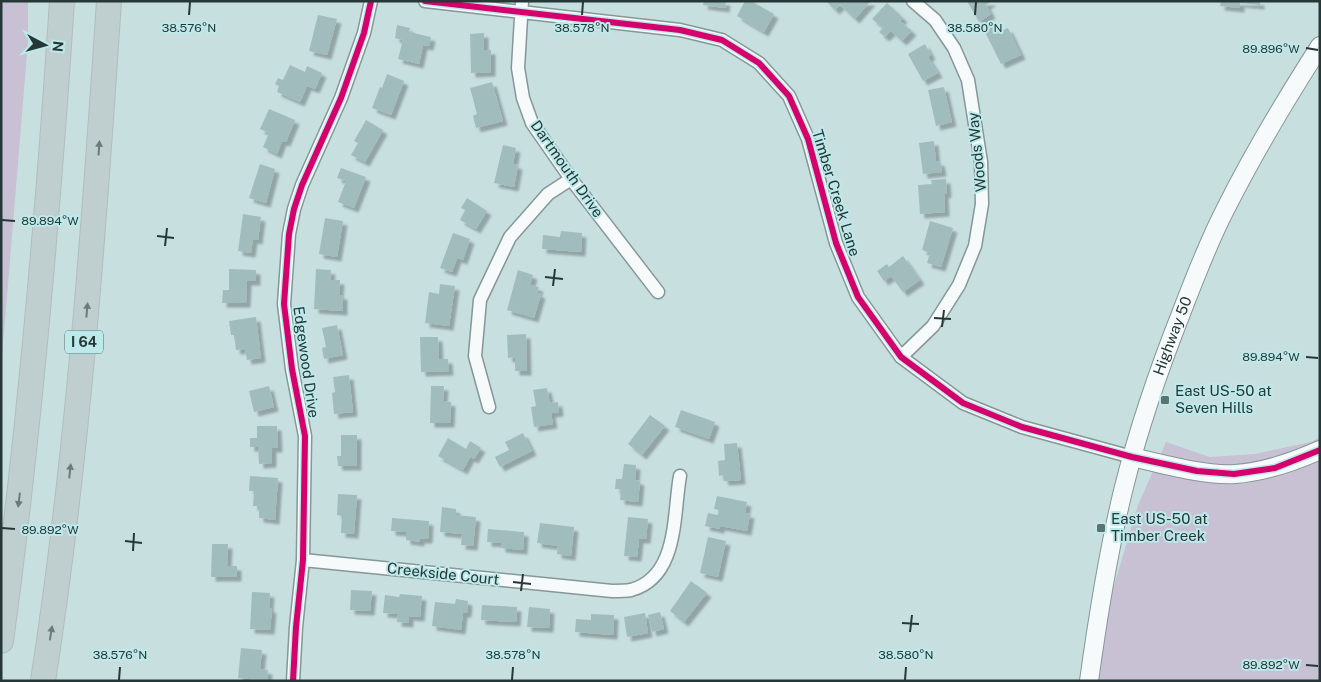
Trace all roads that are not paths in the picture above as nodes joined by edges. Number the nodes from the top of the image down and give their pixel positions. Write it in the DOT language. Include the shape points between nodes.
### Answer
graph roads {
  1 [pos="45,1"];
  2 [pos="62,1"];
  3 [pos="109,1"];
  4 [pos="371,1"];
  5 [pos="425,1"];
  6 [pos="913,1"];
  7 [pos="522,7"];
  8 [pos="1320,46"];
  9 [pos="571,179"];
  10 [pos="658,292"];
  11 [pos="901,357"];
  12 [pos="489,408"];
  13 [pos="27,438"];
  14 [pos="1320,450"];
  15 [pos="1132,457"];
  16 [pos="680,476"];
  17 [pos="303,560"];
  18 [pos="1,641"];
  19 [pos="43,681"];
  20 [pos="293,681"];
  21 [pos="1089,681"];
  1 -- 13 [label="highway" via="24,355"];
  2 -- 13 [label="highway"];
  19 -- 3 [label="highway, I 64, one-way" via="61,554 85,335"];
  4 -- 17 [label="street, Edgewood Drive" via="364,33 344,89 302,185 289,234 284,304 305,436"];
  5 -- 7 [label="street, Timber Creek Lane"];
  6 -- 11 [label="street, Woods Way" via="935,20 954,48 968,80 981,162 982,204 975,246 959,285 932,326"];
  7 -- 9 [label="street, Dartmouth Drive" via="518,68 523,98 532,123"];
  7 -- 11 [label="street, Timber Creek Lane" via="680,30 722,40 759,63 789,96 808,139 836,243 858,297"];
  8 -- 15 [label="main road, Highway 50" via="1224,211 1164,357"];
  9 -- 10 [label="street, Dartmouth Drive"];
  9 -- 12 [label="street" via="548,194 510,237 480,300 475,356"];
  11 -- 15 [label="street, Timber Creek Lane" via="963,403 1022,427"];
  13 -- 18 [label="highway, one-way"];
  14 -- 15 [label="main road" via="1275,468 1234,474 1197,471"];
  15 -- 21 [label="main road, Highway 50" via="1108,562"];
  16 -- 17 [label="street, Creekside Court" via="664,565 650,580 631,590 612,591"];
  17 -- 20 [label="street, Edgewood Drive"];
}
